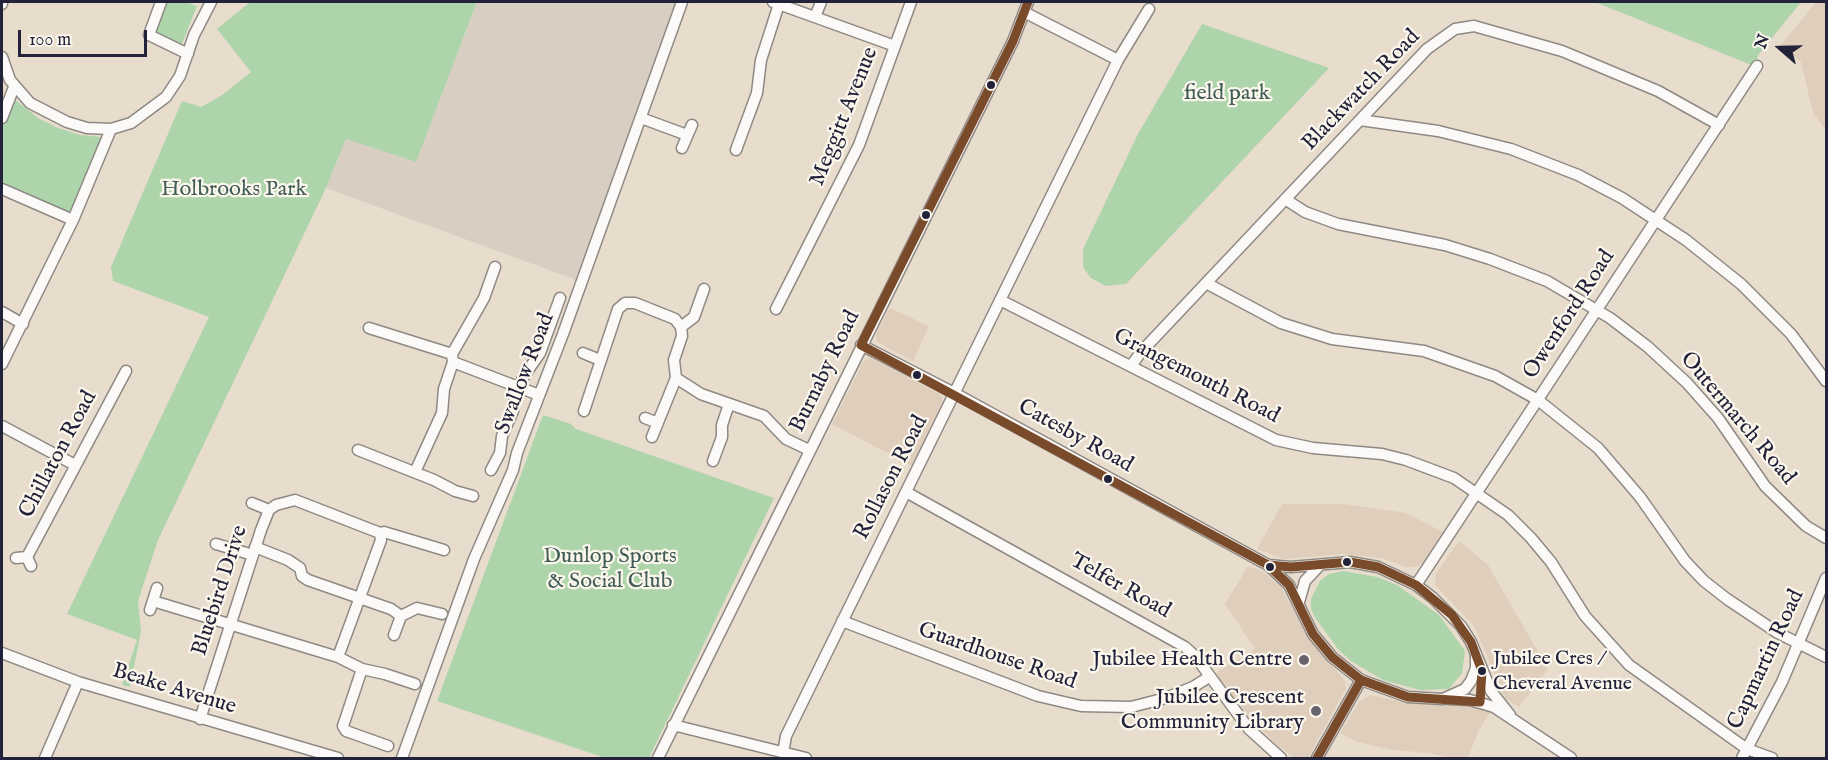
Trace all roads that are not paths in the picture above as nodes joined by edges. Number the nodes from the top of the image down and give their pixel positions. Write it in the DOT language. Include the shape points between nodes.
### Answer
graph roads {
  1 [pos="161,2"];
  2 [pos="682,2"];
  3 [pos="821,2"];
  4 [pos="911,2"];
  5 [pos="206,3"];
  6 [pos="776,3"];
  7 [pos="1026,7"];
  8 [pos="1149,9"];
  9 [pos="815,17"];
  10 [pos="895,46"];
  11 [pos="188,54"];
  12 [pos="2,57"];
  13 [pos="1118,60"];
  14 [pos="1757,66"];
  15 [pos="15,87"];
  16 [pos="2,118"];
  17 [pos="641,118"];
  18 [pos="1360,120"];
  19 [pos="1719,125"];
  20 [pos="111,129"];
  21 [pos="682,148"];
  22 [pos="736,150"];
  23 [pos="2,189"];
  24 [pos="1285,199"];
  25 [pos="1657,219"];
  26 [pos="73,220"];
  27 [pos="495,267"];
  28 [pos="1206,283"];
  29 [pos="704,289"];
  30 [pos="560,298"];
  31 [pos="1000,300"];
  32 [pos="776,309"];
  33 [pos="1597,310"];
  34 [pos="2,312"];
  35 [pos="23,324"];
  36 [pos="681,327"];
  37 [pos="369,328"];
  38 [pos="861,345"];
  39 [pos="583,353"];
  40 [pos="453,358"];
  41 [pos="600,360"];
  42 [pos="2,364"];
  43 [pos="1131,366"];
  44 [pos="126,371"];
  45 [pos="676,378"];
  46 [pos="1827,381"];
  47 [pos="518,387"];
  48 [pos="956,394"];
  49 [pos="539,395"];
  50 [pos="1538,400"];
  51 [pos="729,404"];
  52 [pos="584,411"];
  53 [pos="645,418"];
  54 [pos="657,423"];
  55 [pos="2,426"];
  56 [pos="652,437"];
  57 [pos="358,450"];
  58 [pos="809,450"];
  59 [pos="713,461"];
  60 [pos="75,465"];
  61 [pos="491,470"];
  62 [pos="415,472"];
  63 [pos="906,492"];
  64 [pos="1478,493"];
  65 [pos="473,495"];
  66 [pos="252,503"];
  67 [pos="269,510"];
  68 [pos="380,533"];
  69 [pos="1827,538"];
  70 [pos="216,544"];
  71 [pos="444,550"];
  72 [pos="254,551"];
  73 [pos="25,560"];
  74 [pos="1268,565"];
  75 [pos="1320,565"];
  76 [pos="1827,578"];
  77 [pos="1416,585"];
  78 [pos="157,588"];
  79 [pos="360,598"];
  80 [pos="1299,602"];
  81 [pos="442,614"];
  82 [pos="401,616"];
  83 [pos="842,621"];
  84 [pos="230,625"];
  85 [pos="394,635"];
  86 [pos="1799,645"];
  87 [pos="2,653"];
  88 [pos="1476,655"];
  89 [pos="338,657"];
  90 [pos="1827,657"];
  91 [pos="362,669"];
  92 [pos="1482,670"];
  93 [pos="1209,676"];
  94 [pos="1360,680"];
  95 [pos="78,682"];
  96 [pos="415,684"];
  97 [pos="1443,699"];
  98 [pos="1480,702"];
  99 [pos="1510,715"];
  100 [pos="200,719"];
  101 [pos="673,726"];
  102 [pos="388,746"];
  103 [pos="783,753"];
  104 [pos="1745,754"];
  105 [pos="45,759"];
  106 [pos="339,759"];
  107 [pos="402,759"];
  108 [pos="658,759"];
  109 [pos="806,759"];
  110 [pos="1281,759"];
  111 [pos="1317,759"];
  112 [pos="1571,759"];
  113 [pos="1772,759"];
  1 -- 11 [label="street" via="149,35"];
  2 -- 17 [label="street, Swallow Road"];
  3 -- 9 [label="street"];
  4 -- 10 [label="street, Meggitt Avenue"];
  5 -- 11 [label="street"];
  6 -- 9 [label="street"];
  6 -- 22 [label="street" via="757,93"];
  7 -- 13 [label="street"];
  7 -- 38 [label="street, Burnaby Road"];
  8 -- 13 [label="street, Rollason Road"];
  9 -- 10 [label="street"];
  10 -- 32 [label="street, Meggitt Avenue" via="859,145"];
  11 -- 20 [label="street" via="166,97 131,123"];
  12 -- 15 [label="street"];
  13 -- 31 [label="street, Rollason Road"];
  14 -- 19 [label="street, Owenford Road"];
  15 -- 16 [label="street"];
  15 -- 20 [label="street" via="30,103 59,119 87,128"];
  17 -- 21 [label="street" via="689,130"];
  17 -- 49 [label="street, Swallow Road"];
  18 -- 19 [label="street, Blackwatch Road" via="1433,43 1468,26 1515,36 1613,70"];
  18 -- 24 [label="street, Blackwatch Road"];
  18 -- 25 [label="street" via="1438,131 1511,149 1602,186"];
  19 -- 25 [label="street, Owenford Road"];
  20 -- 26 [label="street"];
  23 -- 26 [label="street"];
  24 -- 28 [label="street, Blackwatch Road"];
  24 -- 33 [label="street, Outermarch Road" via="1305,212 1338,224 1445,245 1490,259 1546,281"];
  25 -- 33 [label="street, Owenford Road"];
  25 -- 46 [label="street" via="1741,284 1791,334"];
  26 -- 35 [label="street"];
  27 -- 40 [label="street" via="484,298"];
  28 -- 43 [label="street, Blackwatch Road"];
  28 -- 50 [label="street" via="1302,330 1332,339 1424,351 1495,376"];
  29 -- 36 [label="street" via="694,318"];
  30 -- 47 [label="street" via="540,353"];
  31 -- 43 [label="street, Grangemouth Road"];
  31 -- 48 [label="street, Rollason Road"];
  33 -- 50 [label="street, Owenford Road"];
  33 -- 69 [label="street, Outermarch Road" via="1641,341 1687,383 1718,418 1765,486 1806,526"];
  34 -- 35 [label="street"];
  35 -- 42 [label="street"];
  36 -- 41 [label="street" via="675,319 635,303 625,303 618,309"];
  36 -- 45 [label="street" via="674,360"];
  37 -- 40 [label="street"];
  38 -- 48 [label="street, Catesby Road"];
  38 -- 58 [label="street, Burnaby Road"];
  39 -- 41 [label="street"];
  40 -- 47 [label="street"];
  40 -- 62 [label="street" via="442,412"];
  41 -- 52 [label="street"];
  43 -- 64 [label="street, Grangemouth Road" via="1276,440 1406,460 1437,470"];
  44 -- 60 [label="street, Chillaton Road"];
  45 -- 51 [label="street" via="701,394"];
  45 -- 54 [label="street"];
  47 -- 49 [label="street"];
  47 -- 61 [label="street" via="500,453"];
  48 -- 63 [label="street, Rollason Road"];
  48 -- 74 [label="street, Catesby Road"];
  49 -- 107 [label="street, Swallow Road" via="513,470 474,559"];
  50 -- 64 [label="street, Owenford Road"];
  50 -- 86 [label="street" via="1598,448 1704,581"];
  51 -- 58 [label="street" via="764,416 786,439"];
  51 -- 59 [label="street" via="722,425 723,437"];
  53 -- 54 [label="street"];
  54 -- 56 [label="street"];
  55 -- 60 [label="street"];
  57 -- 62 [label="street"];
  58 -- 101 [label="street, Burnaby Road"];
  60 -- 73 [label="street, Chillaton Road"];
  62 -- 65 [label="street"];
  63 -- 83 [label="street, Rollason Road"];
  63 -- 93 [label="street, Telfer Road" via="1168,635 1195,656"];
  64 -- 77 [label="street, Owenford Road"];
  64 -- 104 [label="street, Grangemouth Road" via="1531,538 1586,615 1629,665"];
  66 -- 67 [label="street, Bluebird Drive"];
  67 -- 68 [label="street, Bluebird Drive" via="295,500"];
  67 -- 72 [label="street, Bluebird Drive"];
  68 -- 71 [label="street, Bluebird Drive"];
  68 -- 79 [label="street" via="381,540"];
  70 -- 72 [label="street"];
  72 -- 79 [label="street" via="288,560 308,580"];
  72 -- 84 [label="street, Bluebird Drive"];
  74 -- 75 [label="street, Catesby Road"];
  74 -- 80 [label="street, Catesby Road"];
  75 -- 77 [label="street" via="1350,562 1378,567"];
  75 -- 80 [label="street" via="1305,581"];
  76 -- 86 [label="street, Capmartin Road"];
  77 -- 88 [label="street" via="1461,626"];
  78 -- 84 [label="street" via="152,606"];
  79 -- 82 [label="street"];
  79 -- 89 [label="street"];
  80 -- 94 [label="street" via="1313,634 1332,657"];
  81 -- 82 [label="street" via="422,607"];
  82 -- 85 [label="street"];
  83 -- 93 [label="street, Guardhouse Road" via="1038,696 1081,706 1131,707 1166,698"];
  83 -- 103 [label="street, Rollason Road" via="786,736"];
  84 -- 89 [label="street"];
  84 -- 100 [label="street, Bluebird Drive"];
  86 -- 90 [label="street"];
  86 -- 104 [label="street, Capmartin Road"];
  87 -- 95 [label="street, Beake Avenue"];
  88 -- 92 [label="street"];
  88 -- 97 [label="street" via="1471,681 1465,689"];
  89 -- 91 [label="street"];
  91 -- 96 [label="street"];
  91 -- 102 [label="street" via="343,726"];
  92 -- 98 [label="street"];
  92 -- 99 [label="street" via="1497,701"];
  93 -- 110 [label="street, Telfer Road" via="1249,729"];
  94 -- 97 [label="street" via="1408,697"];
  94 -- 111 [label="street"];
  95 -- 100 [label="street, Beake Avenue"];
  95 -- 105 [label="street"];
  97 -- 98 [label="street"];
  98 -- 99 [label="street"];
  99 -- 112 [label="street"];
  100 -- 106 [label="street, Beake Avenue"];
  101 -- 103 [label="street"];
  101 -- 108 [label="street, Burnaby Road"];
  103 -- 109 [label="street"];
  104 -- 113 [label="street, Grangemouth Road"];
}
